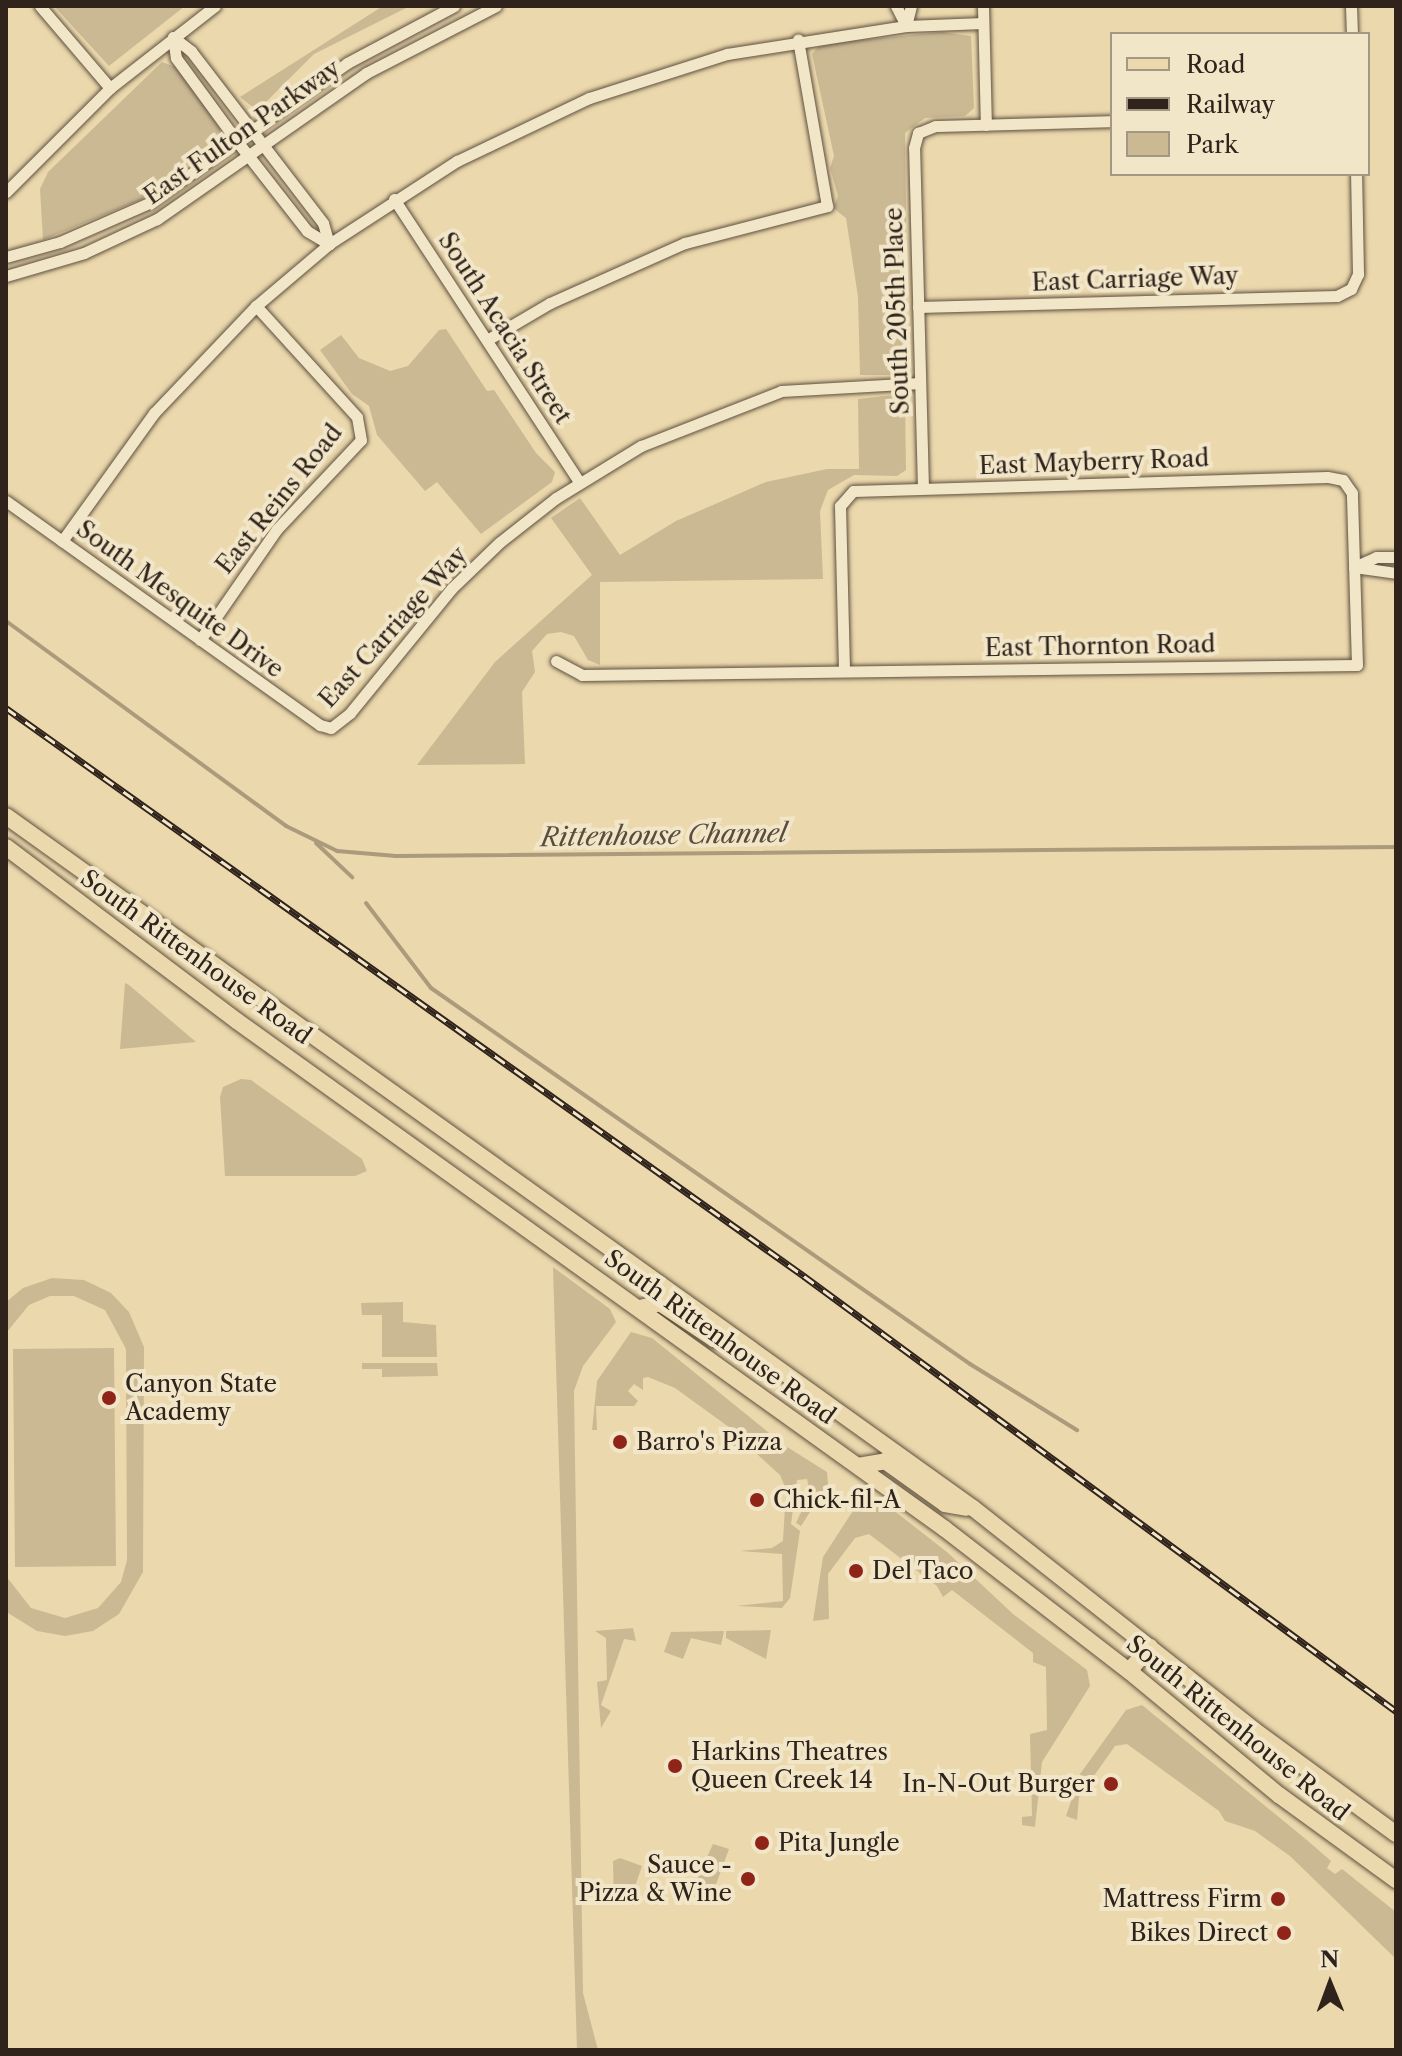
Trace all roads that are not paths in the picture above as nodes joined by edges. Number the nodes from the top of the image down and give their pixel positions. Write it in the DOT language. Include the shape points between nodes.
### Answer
graph roads {
  1 [pos="40,6"];
  2 [pos="215,6"];
  3 [pos="454,6"];
  4 [pos="496,6"];
  5 [pos="896,6"];
  6 [pos="911,6"];
  7 [pos="983,6"];
  8 [pos="1351,6"];
  9 [pos="983,23"];
  10 [pos="906,26"];
  11 [pos="1352,32"];
  12 [pos="173,37"];
  13 [pos="798,39"];
  14 [pos="110,88"];
  15 [pos="1110,121"];
  16 [pos="986,125"];
  17 [pos="249,130"];
  18 [pos="236,140"];
  19 [pos="261,144"];
  20 [pos="247,155"];
  21 [pos="1356,176"];
  22 [pos="6,192"];
  23 [pos="394,199"];
  24 [pos="329,244"];
  25 [pos="6,257"];
  26 [pos="6,276"];
  27 [pos="256,306"];
  28 [pos="918,307"];
  29 [pos="487,340"];
  30 [pos="920,383"];
  31 [pos="579,482"];
  32 [pos="923,488"];
  33 [pos="6,501"];
  34 [pos="62,541"];
  35 [pos="1396,557"];
  36 [pos="1354,567"];
  37 [pos="1396,573"];
  38 [pos="200,640"];
  39 [pos="556,661"];
  40 [pos="844,671"];
  41 [pos="331,728"];
  42 [pos="6,816"];
  43 [pos="6,847"];
  44 [pos="258,1000"];
  45 [pos="241,1024"];
  46 [pos="640,1308"];
  47 [pos="737,1341"];
  48 [pos="858,1466"];
  49 [pos="973,1508"];
  50 [pos="1150,1647"];
  51 [pos="1129,1671"];
  52 [pos="1396,1834"];
  53 [pos="1396,1880"];
  1 -- 14 [label="street"];
  2 -- 12 [label="street"];
  3 -- 17 [label="street, East Fulton Parkway" via="347,63"];
  4 -- 19 [label="street, East Fulton Parkway" via="366,73"];
  5 -- 10 [label="street"];
  6 -- 10 [label="street"];
  7 -- 9 [label="street"];
  8 -- 11 [label="street"];
  9 -- 10 [label="street"];
  9 -- 16 [label="street"];
  10 -- 13 [label="street"];
  12 -- 14 [label="street"];
  12 -- 17 [label="street" via="191,51"];
  12 -- 18 [label="street" via="176,58"];
  13 -- 23 [label="street" via="657,74 589,98 509,134"];
  13 -- 29 [label="street" via="827,206 727,230 616,270"];
  14 -- 22 [label="street"];
  15 -- 16 [label="street"];
  16 -- 28 [label="street, South 205th Place" via="935,126 918,133"];
  17 -- 18 [label="street, East Fulton Parkway"];
  17 -- 19 [label="street"];
  18 -- 20 [label="street"];
  18 -- 25 [label="street, East Fulton Parkway" via="127,214"];
  19 -- 20 [label="street, East Fulton Parkway"];
  19 -- 24 [label="street" via="323,223"];
  20 -- 24 [label="street" via="307,231"];
  20 -- 26 [label="street, East Fulton Parkway" via="125,236"];
  21 -- 28 [label="street, East Carriage Way" via="1358,274 1351,289 1337,296"];
  23 -- 24 [label="street"];
  23 -- 29 [label="street, South Acacia Street"];
  24 -- 27 [label="street"];
  27 -- 34 [label="street" via="154,413"];
  27 -- 38 [label="street, East Reins Road" via="362,426 361,440 277,529"];
  28 -- 30 [label="street, South 205th Place"];
  29 -- 31 [label="street, South Acacia Street"];
  30 -- 31 [label="street, East Carriage Way" via="817,386 746,401 641,446"];
  30 -- 32 [label="street, South 205th Place"];
  31 -- 41 [label="street, East Carriage Way" via="508,535 452,588 350,713"];
  32 -- 36 [label="street, East Mayberry Road" via="1343,480 1352,493"];
  32 -- 40 [label="street, East Mayberry Road" via="846,495 839,512"];
  33 -- 34 [label="street, South Mesquite Drive"];
  34 -- 38 [label="street, South Mesquite Drive"];
  35 -- 36 [label="street" via="1376,557"];
  36 -- 37 [label="street"];
  36 -- 40 [label="street, East Thornton Road" via="1357,665"];
  38 -- 41 [label="street, South Mesquite Drive"];
  39 -- 40 [label="street, East Thornton Road" via="582,675"];
  42 -- 44 [label="main road, South Rittenhouse Road"];
  43 -- 45 [label="main road, South Rittenhouse Road"];
  44 -- 45 [label="main road"];
  44 -- 47 [label="main road, South Rittenhouse Road"];
  45 -- 46 [label="main road, South Rittenhouse Road"];
  46 -- 47 [label="main road" via="660,1303 714,1339"];
  46 -- 48 [label="main road, South Rittenhouse Road"];
  47 -- 49 [label="main road, South Rittenhouse Road"];
  48 -- 49 [label="main road" via="885,1461 945,1504"];
  48 -- 51 [label="main road, South Rittenhouse Road"];
  49 -- 50 [label="main road, South Rittenhouse Road"];
  50 -- 51 [label="main road"];
  50 -- 52 [label="main road, South Rittenhouse Road"];
  51 -- 53 [label="main road, South Rittenhouse Road" via="1279,1795"];
}
